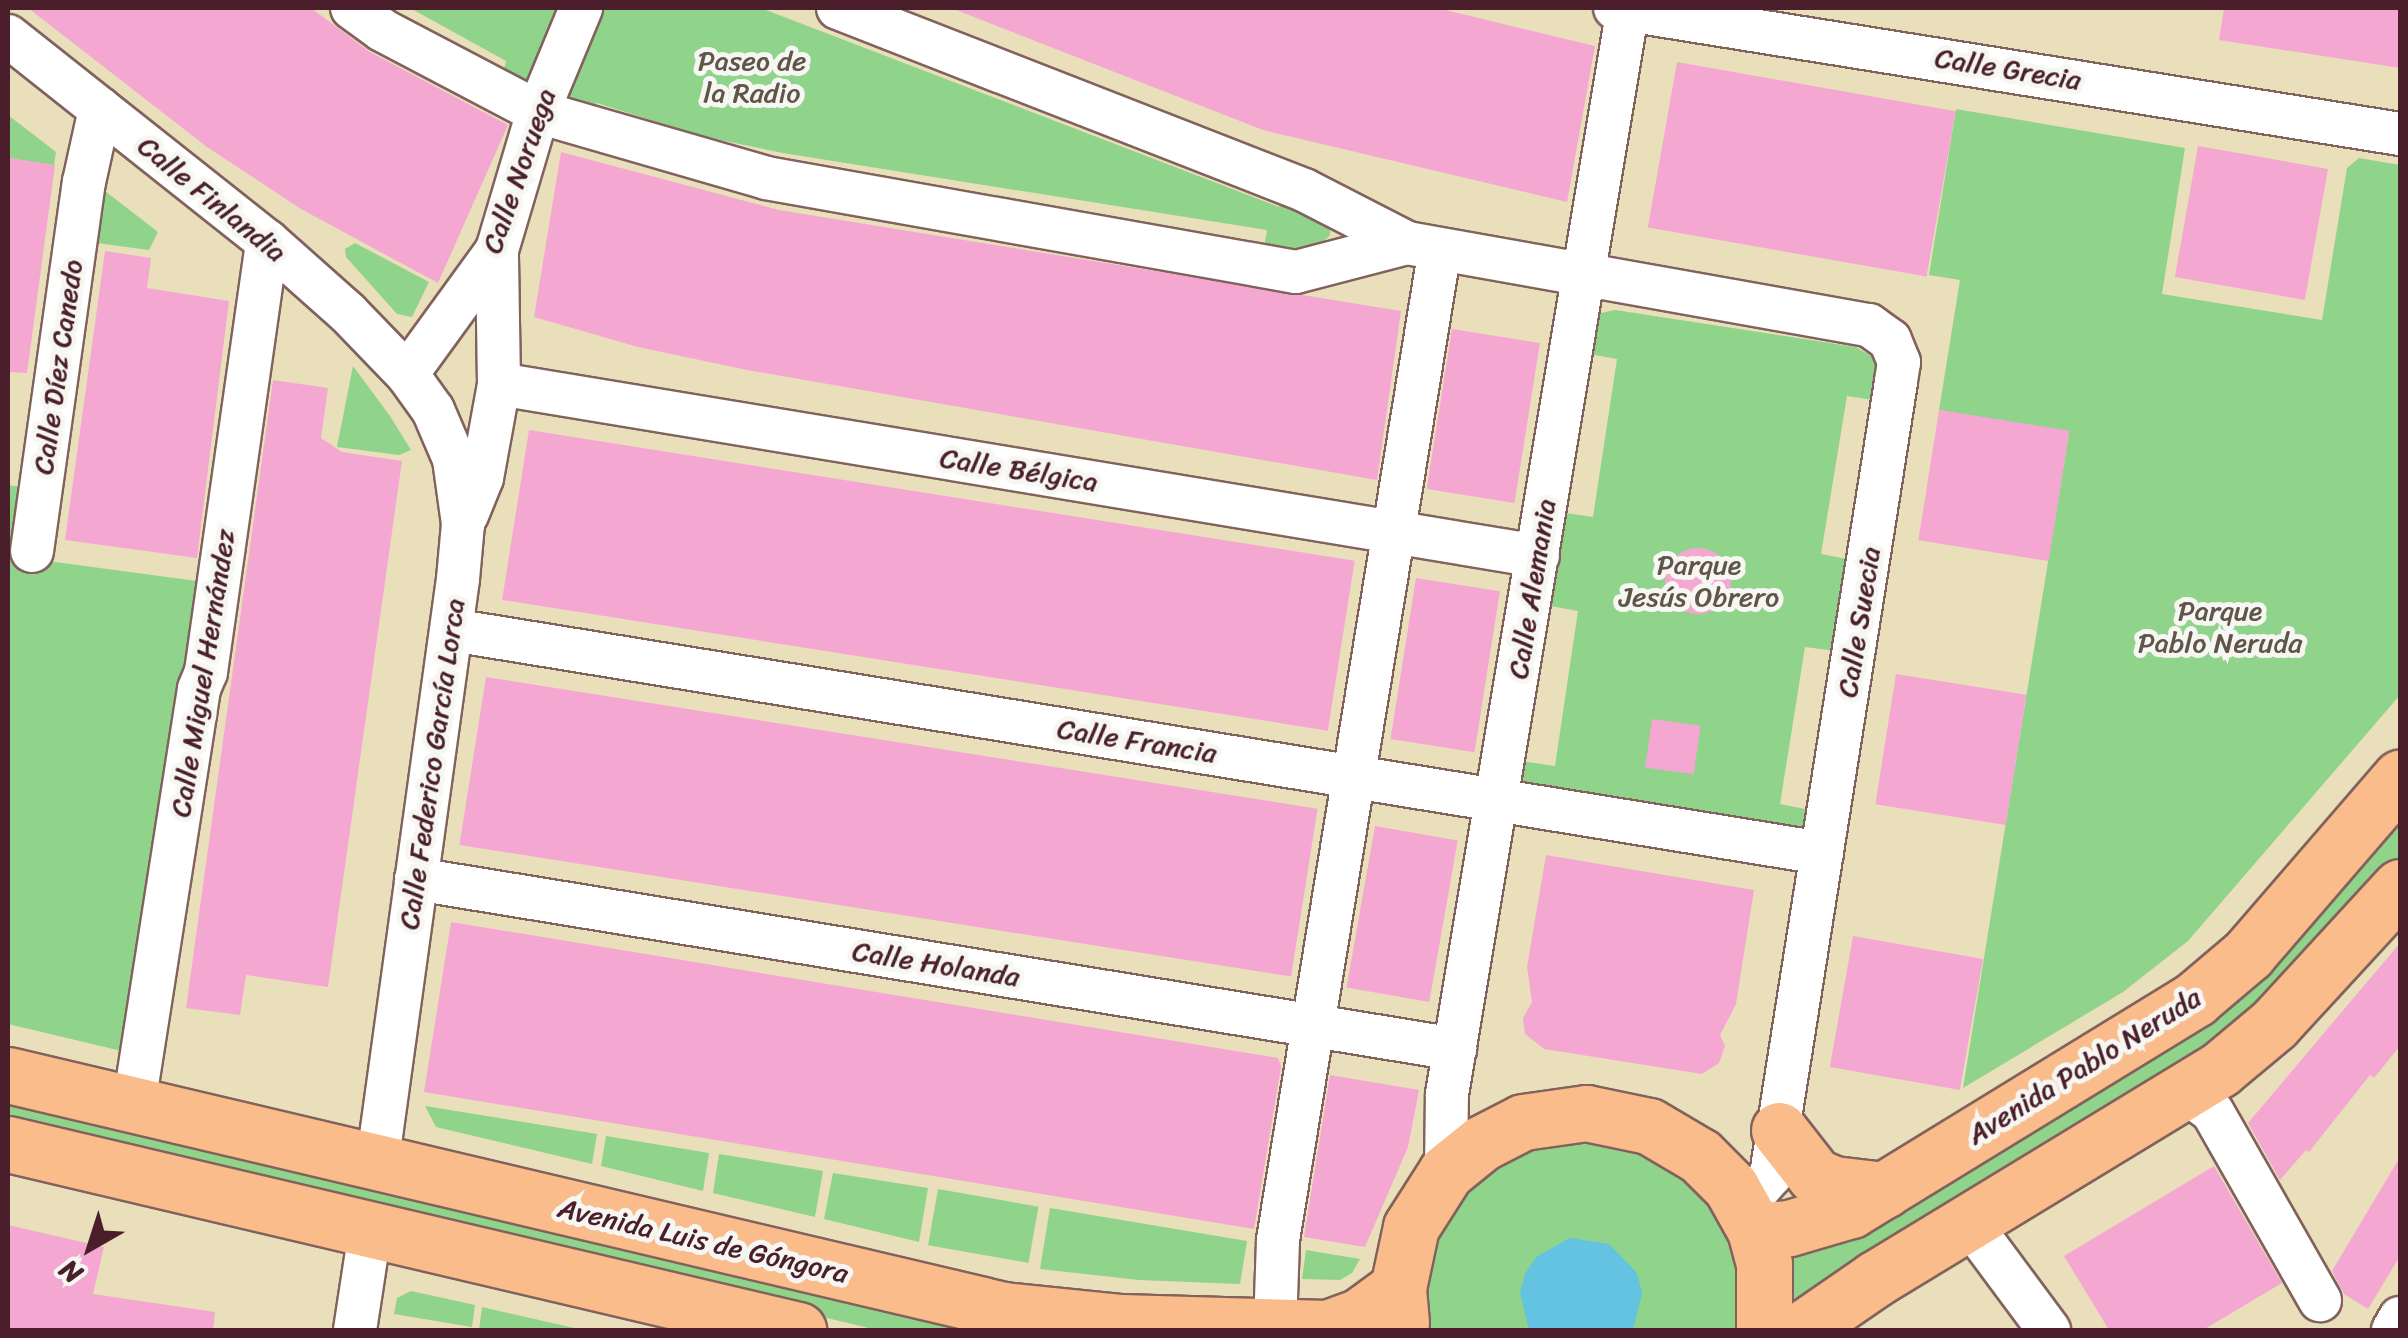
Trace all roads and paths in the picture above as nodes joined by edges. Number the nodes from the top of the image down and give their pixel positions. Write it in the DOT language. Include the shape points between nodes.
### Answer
graph roads {
  1 [pos="352,8"];
  2 [pos="581,8"];
  3 [pos="838,8"];
  4 [pos="1624,8"];
  5 [pos="8,36"];
  6 [pos="100,109"];
  7 [pos="538,112"];
  8 [pos="2400,134"];
  9 [pos="1337,206"];
  10 [pos="268,242"];
  11 [pos="1423,246"];
  12 [pos="497,250"];
  13 [pos="1331,262"];
  14 [pos="1582,273"];
  15 [pos="407,374"];
  16 [pos="499,384"];
  17 [pos="463,524"];
  18 [pos="1393,531"];
  19 [pos="32,551"];
  20 [pos="1538,556"];
  21 [pos="452,630"];
  22 [pos="1353,776"];
  23 [pos="2400,778"];
  24 [pos="1498,800"];
  25 [pos="1822,854"];
  26 [pos="416,879"];
  27 [pos="2400,887"];
  28 [pos="1312,1026"];
  29 [pos="1455,1049"];
  30 [pos="8,1075"];
  31 [pos="2184,1092"];
  32 [pos="134,1104"];
  33 [pos="1778,1130"];
  34 [pos="8,1144"];
  35 [pos="377,1165"];
  36 [pos="1446,1172"];
  37 [pos="1884,1190"];
  38 [pos="1748,1219"];
  39 [pos="1968,1221"];
  40 [pos="370,1232"];
  41 [pos="2320,1300"];
  42 [pos="1400,1309"];
  43 [pos="2400,1318"];
  44 [pos="1275,1326"];
  45 [pos="356,1330"];
  46 [pos="798,1330"];
  47 [pos="1764,1330"];
  48 [pos="1801,1330"];
  49 [pos="2049,1330"];
  50 [pos="2393,1330"];
  1 -- 7 [label="street"];
  2 -- 7 [label="street, Calle Noruega"];
  3 -- 9 [label="street"];
  4 -- 8 [label="street, Calle Grecia"];
  4 -- 14 [label="street, Calle Alemania"];
  5 -- 6 [label="street, Calle Finlandia"];
  6 -- 10 [label="street, Calle Finlandia"];
  6 -- 19 [label="street, Calle Díez Canedo"];
  7 -- 12 [label="street, Calle Noruega"];
  7 -- 13 [label="street" via="766,178 1296,272"];
  9 -- 11 [label="street"];
  9 -- 13 [label="street" via="1347,225"];
  10 -- 15 [label="street, Calle Finlandia"];
  10 -- 32 [label="street, Calle Miguel Hernández"];
  11 -- 13 [label="street"];
  11 -- 14 [label="street"];
  11 -- 18 [label="street"];
  12 -- 15 [label="street, Calle Noruega"];
  12 -- 16 [label="street"];
  14 -- 20 [label="street, Calle Alemania"];
  14 -- 25 [label="street, Calle Suecia" via="1868,326 1896,350"];
  15 -- 17 [label="street, Calle Federico García Lorca" via="433,410 454,458"];
  16 -- 17 [label="street" via="482,478"];
  16 -- 18 [label="street, Calle Bélgica"];
  17 -- 21 [label="street, Calle Federico García Lorca"];
  18 -- 20 [label="street, Calle Bélgica"];
  18 -- 22 [label="street"];
  20 -- 24 [label="street, Calle Alemania"];
  21 -- 22 [label="street, Calle Francia"];
  21 -- 26 [label="street, Calle Federico García Lorca"];
  22 -- 24 [label="street, Calle Francia"];
  22 -- 28 [label="street"];
  23 -- 37 [label="main road, Avenida Pablo Neruda" via="2248,954 2195,999"];
  24 -- 25 [label="street, Calle Francia"];
  24 -- 29 [label="street, Calle Alemania"];
  25 -- 33 [label="street, Calle Suecia"];
  26 -- 28 [label="street, Calle Holanda"];
  26 -- 35 [label="street, Calle Federico García Lorca"];
  27 -- 31 [label="main road" via="2274,1024"];
  28 -- 29 [label="street, Calle Holanda"];
  28 -- 44 [label="street" via="1278,1240"];
  29 -- 36 [label="street, Calle Alemania" via="1446,1103"];
  30 -- 32 [label="main road, Avenida Luis de Góngora"];
  31 -- 39 [label="main road"];
  31 -- 41 [label="street" via="2212,1111"];
  32 -- 35 [label="main road, Avenida Luis de Góngora"];
  33 -- 37 [label="main road" via="1816,1176"];
  33 -- 38 [label="street, Calle Suecia" via="1771,1175"];
  34 -- 40 [label="main road"];
  35 -- 44 [label="main road, Avenida Luis de Góngora" via="1004,1310 1121,1322"];
  36 -- 38 [label="main road" via="1523,1122 1586,1113 1649,1126 1700,1156"];
  36 -- 42 [label="main road" via="1412,1227"];
  37 -- 38 [label="main road, Avenida Pablo Neruda" via="1819,1220"];
  38 -- 47 [label="main road" via="1764,1264"];
  39 -- 48 [label="main road"];
  39 -- 49 [label="street"];
  40 -- 45 [label="street"];
  40 -- 46 [label="main road"];
  42 -- 44 [label="main road, Avenida Luis de Góngora" via="1328,1328"];
  43 -- 50 [label="street"];
}
